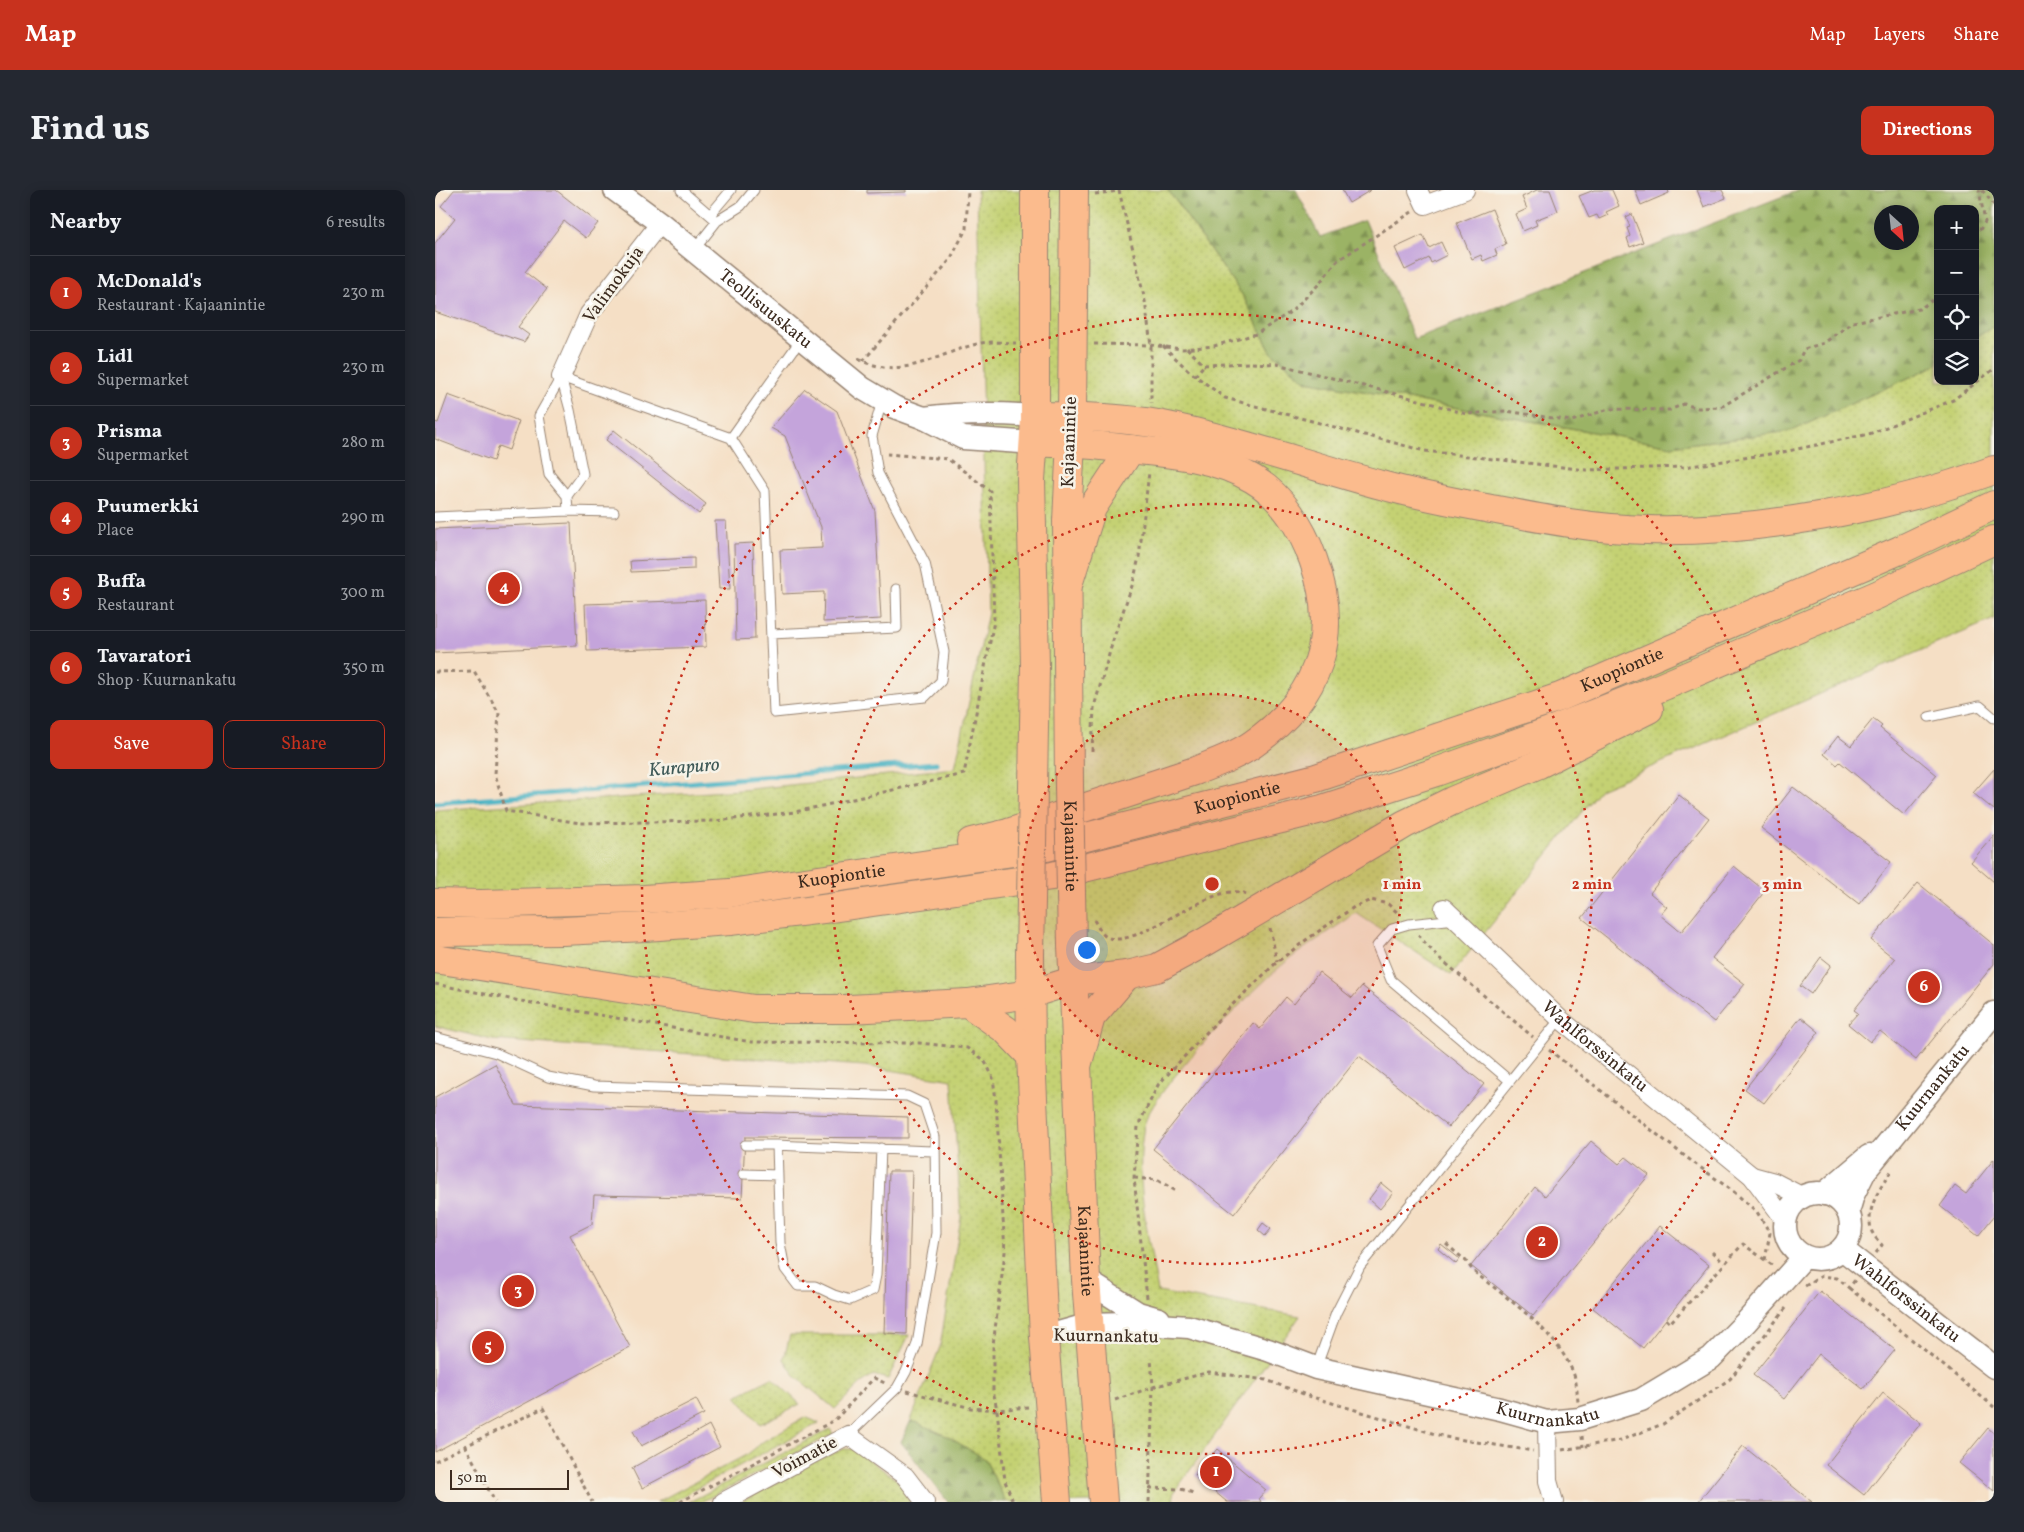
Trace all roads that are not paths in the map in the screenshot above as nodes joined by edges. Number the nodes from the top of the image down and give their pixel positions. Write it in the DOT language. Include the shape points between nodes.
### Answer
graph roads {
  1 [pos="681,190"];
  2 [pos="731,190"];
  3 [pos="754,190"];
  4 [pos="1035,190"];
  5 [pos="1465,190"];
  6 [pos="622,192"];
  7 [pos="1085,192"];
  8 [pos="1421,198"];
  9 [pos="714,218"];
  10 [pos="661,224"];
  11 [pos="694,250"];
  12 [pos="802,338"];
  13 [pos="561,377"];
  14 [pos="882,401"];
  15 [pos="1035,416"];
  16 [pos="924,418"];
  17 [pos="1071,429"];
  18 [pos="731,438"];
  19 [pos="1034,442"];
  20 [pos="1140,458"];
  21 [pos="1994,470"];
  22 [pos="567,496"];
  23 [pos="1994,505"];
  24 [pos="568,511"];
  25 [pos="613,512"];
  26 [pos="435,517"];
  27 [pos="1994,540"];
  28 [pos="1067,588"];
  29 [pos="896,589"];
  30 [pos="1877,595"];
  31 [pos="771,634"];
  32 [pos="1929,717"];
  33 [pos="1994,718"];
  34 [pos="803,881"];
  35 [pos="435,903"];
  36 [pos="1450,914"];
  37 [pos="435,932"];
  38 [pos="435,959"];
  39 [pos="1127,974"];
  40 [pos="1072,981"];
  41 [pos="1030,994"];
  42 [pos="968,1003"];
  43 [pos="1994,1013"];
  44 [pos="1560,1019"];
  45 [pos="435,1037"];
  46 [pos="1031,1056"];
  47 [pos="1077,1066"];
  48 [pos="1510,1081"];
  49 [pos="1892,1139"];
  50 [pos="745,1144"];
  51 [pos="777,1146"];
  52 [pos="881,1148"];
  53 [pos="935,1151"];
  54 [pos="743,1174"];
  55 [pos="779,1175"];
  56 [pos="1752,1176"];
  57 [pos="1814,1195"];
  58 [pos="1848,1212"];
  59 [pos="1785,1220"];
  60 [pos="1842,1249"];
  61 [pos="1804,1256"];
  62 [pos="1086,1280"];
  63 [pos="1189,1327"];
  64 [pos="1090,1332"];
  65 [pos="1044,1337"];
  66 [pos="1240,1342"];
  67 [pos="1994,1367"];
  68 [pos="1316,1368"];
  69 [pos="1547,1422"];
  70 [pos="848,1435"];
  71 [pos="723,1502"];
  72 [pos="925,1502"];
  73 [pos="1057,1502"];
  74 [pos="1103,1502"];
  75 [pos="1554,1502"];
  1 -- 9 [label="lane"];
  2 -- 9 [label="lane"];
  3 -- 9 [label="lane" via="741,206"];
  4 -- 15 [label="main road, Kajaanintie"];
  5 -- 8 [label="street"];
  6 -- 10 [label="street, Teollisuuskatu"];
  7 -- 17 [label="main road, Kajaanintie"];
  9 -- 11 [label="lane"];
  10 -- 11 [label="street, Teollisuuskatu"];
  10 -- 13 [label="street, Valimokuja" via="589,314"];
  11 -- 12 [label="street, Teollisuuskatu"];
  12 -- 14 [label="street, Teollisuuskatu"];
  12 -- 18 [label="lane"];
  13 -- 18 [label="lane"];
  13 -- 22 [label="lane" via="583,474"];
  13 -- 22 [label="lane" via="539,416 549,474"];
  14 -- 16 [label="street, Teollisuuskatu"];
  14 -- 31 [label="lane" via="872,436 878,473 925,564 944,652 941,681 925,697 774,713"];
  15 -- 16 [label="street, Teollisuuskatu" via="991,412"];
  15 -- 17 [label="main road"];
  15 -- 19 [label="main road, Kajaanintie"];
  16 -- 19 [label="street, Teollisuuskatu" via="963,438"];
  17 -- 19 [label="main road"];
  17 -- 20 [label="main road"];
  17 -- 21 [label="main road" via="1157,424 1447,501 1559,523 1644,530 1692,531 1787,521 1910,496"];
  17 -- 28 [label="main road, Kajaanintie"];
  18 -- 31 [label="lane" via="765,491"];
  19 -- 41 [label="main road, Kajaanintie, bridge" via="1031,480 1035,666"];
  20 -- 28 [label="main road" via="1091,508"];
  20 -- 34 [label="main road" via="1171,452 1231,469 1254,479 1277,498 1291,516 1316,567 1326,611 1323,652 1301,698 1280,722 1253,744 1195,771 1008,833"];
  22 -- 24 [label="lane"];
  23 -- 34 [label="main road, Kuopiontie" via="1900,550 1560,697 1325,775 1047,847"];
  24 -- 25 [label="lane"];
  24 -- 26 [label="lane"];
  27 -- 30 [label="main road, Kuopiontie"];
  28 -- 40 [label="main road, Kajaanintie, bridge"];
  29 -- 31 [label="lane" via="897,628"];
  30 -- 37 [label="main road, Kuopiontie" via="1659,688 1436,772 1322,809 1052,876 730,921 563,931"];
  30 -- 39 [label="main road" via="1539,764 1405,824 1157,968"];
  32 -- 33 [label="lane" via="1980,706"];
  34 -- 35 [label="main road, Kuopiontie" via="730,893 644,899"];
  36 -- 44 [label="street, Wahlforssinkatu"];
  36 -- 48 [label="lane" via="1392,929 1377,946 1391,980"];
  38 -- 42 [label="main road" via="755,1009 849,1009"];
  39 -- 40 [label="main road"];
  39 -- 47 [label="main road" via="1091,1018"];
  40 -- 41 [label="main road"];
  40 -- 47 [label="main road, Kajaanintie"];
  41 -- 42 [label="main road"];
  41 -- 46 [label="main road, Kajaanintie"];
  42 -- 46 [label="main road" via="1006,1030"];
  43 -- 49 [label="street, Kuurnankatu"];
  44 -- 48 [label="lane"];
  44 -- 56 [label="street, Wahlforssinkatu"];
  45 -- 53 [label="lane" via="497,1053 548,1077 594,1086 907,1096 924,1104 935,1137"];
  46 -- 65 [label="main road, Kajaanintie"];
  47 -- 62 [label="main road, Kajaanintie"];
  48 -- 68 [label="lane" via="1360,1266 1336,1313"];
  49 -- 57 [label="street, Kuurnankatu"];
  49 -- 58 [label="street, Kuurnankatu" via="1865,1171"];
  50 -- 51 [label="lane"];
  51 -- 52 [label="lane"];
  51 -- 55 [label="lane"];
  52 -- 53 [label="lane"];
  52 -- 55 [label="lane" via="873,1290 849,1300 815,1286 798,1286 785,1269 780,1243"];
  53 -- 70 [label="lane" via="936,1233 917,1344 897,1388"];
  54 -- 55 [label="lane"];
  56 -- 57 [label="street, Wahlforssinkatu"];
  56 -- 59 [label="street, Wahlforssinkatu"];
  57 -- 58 [label="street" via="1833,1197"];
  57 -- 59 [label="street" via="1795,1203"];
  58 -- 60 [label="street" via="1851,1231"];
  59 -- 61 [label="street" via="1788,1240"];
  60 -- 61 [label="street" via="1823,1259"];
  60 -- 67 [label="street, Wahlforssinkatu"];
  61 -- 69 [label="street, Kuurnankatu" via="1711,1358 1641,1400 1580,1419"];
  62 -- 63 [label="street" via="1138,1313"];
  62 -- 64 [label="main road, Kajaanintie"];
  63 -- 64 [label="street, Kuurnankatu" via="1127,1324"];
  63 -- 66 [label="street, Kuurnankatu"];
  64 -- 65 [label="street, Kuurnankatu"];
  64 -- 66 [label="street, Kuurnankatu"];
  64 -- 74 [label="main road, Kajaanintie"];
  65 -- 73 [label="main road, Kajaanintie"];
  66 -- 68 [label="street, Kuurnankatu"];
  68 -- 69 [label="street, Kuurnankatu"];
  69 -- 75 [label="street" via="1548,1481"];
  70 -- 71 [label="street, Voimatie"];
  70 -- 72 [label="street, Voimatie" via="905,1476"];
}
